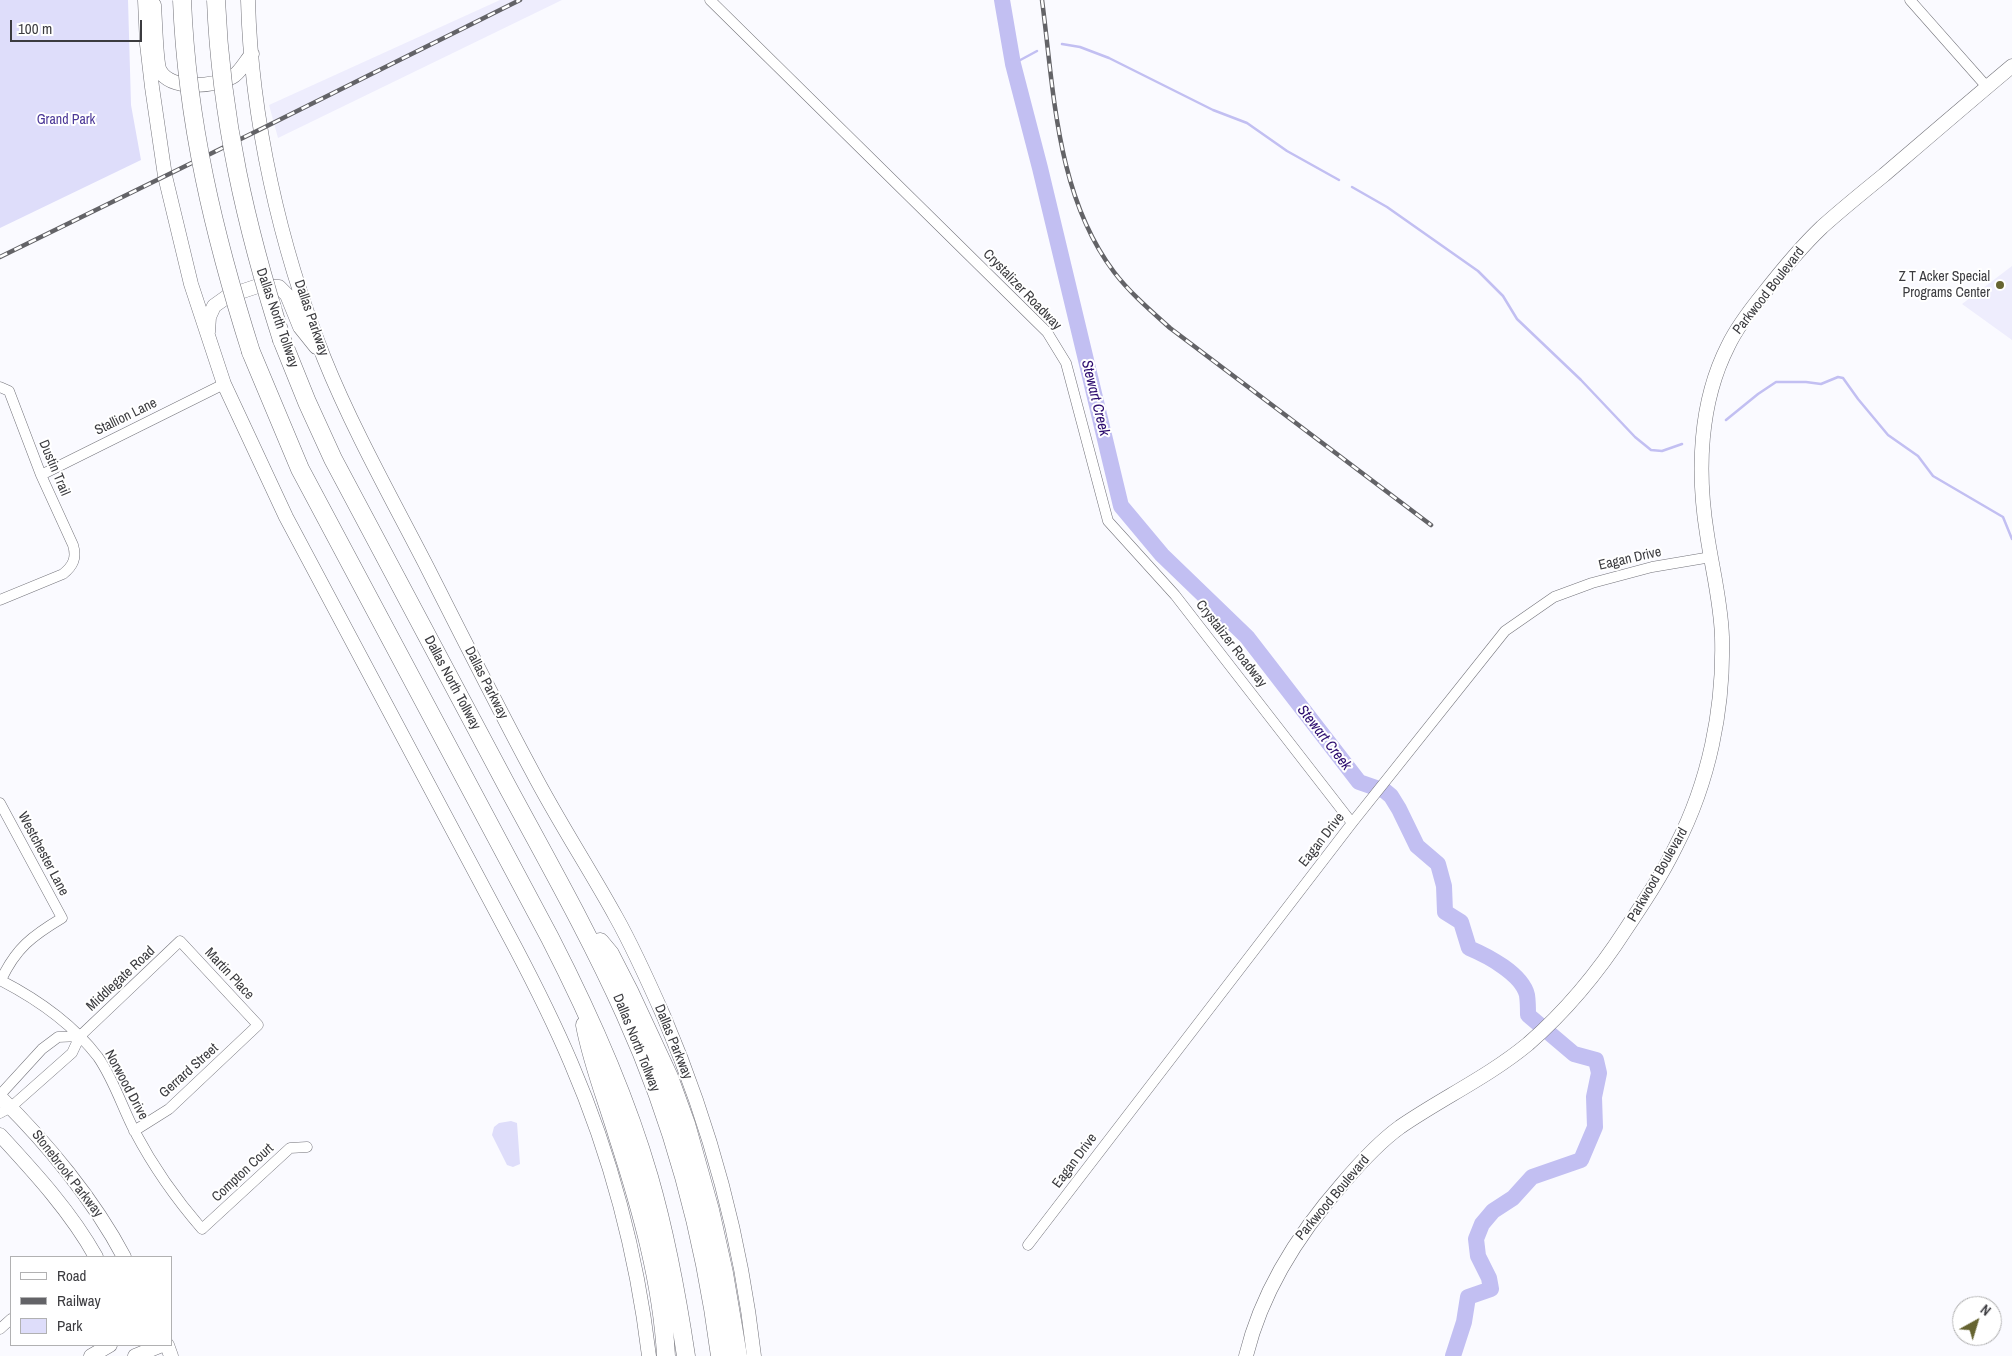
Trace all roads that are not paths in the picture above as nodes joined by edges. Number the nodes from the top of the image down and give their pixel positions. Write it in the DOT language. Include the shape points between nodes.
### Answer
graph roads {
  1 [pos="145,0"];
  2 [pos="153,0"];
  3 [pos="182,0"];
  4 [pos="216,0"];
  5 [pos="248,0"];
  6 [pos="710,0"];
  7 [pos="1910,0"];
  8 [pos="252,54"];
  9 [pos="2012,66"];
  10 [pos="1987,87"];
  11 [pos="208,337"];
  12 [pos="324,357"];
  13 [pos="224,384"];
  14 [pos="2,387"];
  15 [pos="41,475"];
  16 [pos="1711,557"];
  17 [pos="0,600"];
  18 [pos="0,803"];
  19 [pos="1352,823"];
  20 [pos="573,909"];
  21 [pos="180,941"];
  22 [pos="0,980"];
  23 [pos="580,997"];
  24 [pos="258,1025"];
  25 [pos="80,1036"];
  26 [pos="0,1096"];
  27 [pos="6,1110"];
  28 [pos="134,1131"];
  29 [pos="0,1135"];
  30 [pos="307,1147"];
  31 [pos="202,1229"];
  32 [pos="1028,1245"];
  33 [pos="95,1256"];
  34 [pos="123,1256"];
  35 [pos="10,1321"];
  36 [pos="0,1329"];
  37 [pos="108,1346"];
  38 [pos="159,1346"];
  39 [pos="141,1352"];
  40 [pos="91,1356"];
  41 [pos="650,1356"];
  42 [pos="666,1356"];
  43 [pos="686,1356"];
  44 [pos="720,1356"];
  45 [pos="738,1356"];
  46 [pos="754,1356"];
  47 [pos="1246,1356"];
  1 -- 11 [label="main road" via="146,44 165,176 188,275"];
  2 -- 8 [label="main road" via="159,70 169,81 188,86 233,77"];
  3 -- 23 [label="highway, bridge" via="200,162 227,278 251,352 300,469"];
  4 -- 20 [label="highway, Dallas North Tollway, bridge" via="224,95 234,158 259,268 282,340 332,459"];
  5 -- 8 [label="main road, Dallas Parkway"];
  6 -- 19 [label="street, Crystalizer Roadway" via="1047,332 1066,363 1108,521 1176,595"];
  7 -- 10 [label="street"];
  8 -- 12 [label="main road, Dallas Parkway" via="261,129 275,196 300,290"];
  9 -- 10 [label="main road, Parkwood Boulevard"];
  10 -- 16 [label="main road, Parkwood Boulevard" via="1820,229 1758,300 1728,344 1712,390 1701,460 1701,489"];
  11 -- 12 [label="main road" via="209,318 214,306 228,296 258,286 279,287 287,295 300,327"];
  11 -- 13 [label="main road"];
  12 -- 46 [label="main road, Dallas Parkway" via="356,428 478,667 533,773 618,919 664,1018 686,1072 718,1170 743,1275"];
  13 -- 15 [label="street, Stallion Lane"];
  13 -- 41 [label="main road" via="286,517 515,947 572,1064 595,1126 627,1232"];
  14 -- 15 [label="street, Dustin Trail" via="9,391"];
  15 -- 17 [label="street, Dustin Trail" via="73,545 74,562 63,574"];
  16 -- 19 [label="street, Eagan Drive" via="1601,580 1554,597 1517,622 1496,641"];
  16 -- 47 [label="main road, Parkwood Boulevard" via="1720,608 1722,666 1715,730 1701,789 1660,876 1593,976 1529,1043 1494,1069 1398,1129 1366,1156 1295,1244 1276,1278"];
  18 -- 22 [label="street, Westchester Lane" via="62,918 36,934 19,950"];
  19 -- 32 [label="street, Eagan Drive"];
  20 -- 44 [label="highway, Dallas North Tollway" via="626,1016 671,1136 693,1210"];
  20 -- 45 [label="highway" via="610,954 686,1124 710,1210"];
  21 -- 24 [label="street, Martin Place"];
  21 -- 25 [label="street, Middlegate Road"];
  22 -- 25 [label="street, Norwood Drive" via="26,992"];
  23 -- 42 [label="highway" via="590,1054 632,1179 651,1253"];
  23 -- 43 [label="highway" via="604,1050 649,1176 678,1302"];
  24 -- 28 [label="street, Gerrard Street" via="169,1109"];
  25 -- 26 [label="street" via="58,1037 42,1048"];
  25 -- 27 [label="street, Middlegate Road" via="72,1053"];
  25 -- 28 [label="street, Norwood Drive" via="99,1059"];
  26 -- 27 [label="main road, Stonebrook Parkway"];
  27 -- 34 [label="main road, Stonebrook Parkway" via="27,1122 95,1208"];
  28 -- 31 [label="street, Norwood Drive" via="176,1200"];
  29 -- 33 [label="main road, Stonebrook Parkway" via="36,1174"];
  30 -- 31 [label="street, Compton Court" via="290,1148"];
  35 -- 36 [label="street"];
  37 -- 40 [label="main road"];
  38 -- 39 [label="main road"];
}
